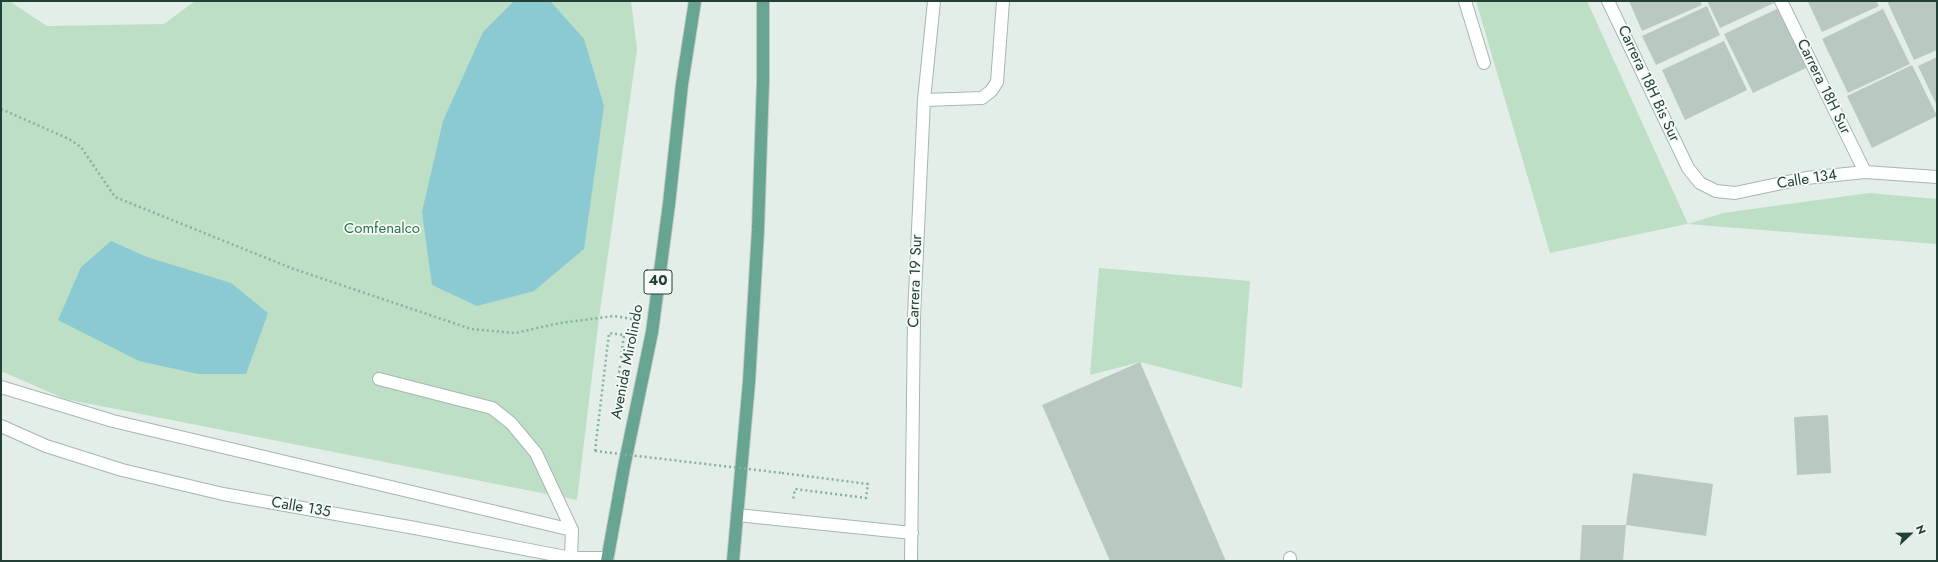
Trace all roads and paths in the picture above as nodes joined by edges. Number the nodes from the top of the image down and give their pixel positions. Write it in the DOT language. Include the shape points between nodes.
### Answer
graph roads {
  1 [pos="696,1"];
  2 [pos="763,1"];
  3 [pos="934,1"];
  4 [pos="1003,1"];
  5 [pos="1465,1"];
  6 [pos="1608,1"];
  7 [pos="1781,1"];
  8 [pos="1484,63"];
  9 [pos="924,100"];
  10 [pos="1,109"];
  11 [pos="1688,168"];
  12 [pos="1865,172"];
  13 [pos="1937,177"];
  14 [pos="614,316"];
  15 [pos="609,333"];
  16 [pos="379,379"];
  17 [pos="1,387"];
  18 [pos="1,426"];
  19 [pos="793,501"];
  20 [pos="737,515"];
  21 [pos="572,530"];
  22 [pos="912,533"];
  23 [pos="571,558"];
  24 [pos="607,559"];
  25 [pos="733,561"];
  26 [pos="911,561"];
  1 -- 24 [label="main road, Avenida Mirolindo / 40" via="682,84 652,332"];
  2 -- 20 [label="main road" via="758,230 749,382"];
  3 -- 9 [label="street, Carrera 19 Sur"];
  4 -- 9 [label="street" via="997,82 991,91 982,98"];
  5 -- 8 [label="street"];
  6 -- 11 [label="street, Carrera 18H Bis Sur"];
  7 -- 12 [label="street, Carrera 18H Sur"];
  9 -- 22 [label="street, Carrera 19 Sur" via="914,316"];
  10 -- 14 [label="path" via="69,139 81,147 115,197 291,268 471,329 515,333 560,323"];
  11 -- 12 [label="street, Calle 134" via="1700,183 1716,191 1735,193 1806,178"];
  12 -- 13 [label="street, Calle 134"];
  15 -- 19 [label="path, bridge" via="595,451 868,484 866,498 795,489"];
  16 -- 21 [label="street" via="492,408 511,422 536,453"];
  17 -- 21 [label="street" via="113,422"];
  18 -- 23 [label="street, Calle 135" via="46,446 122,470 187,486"];
  20 -- 22 [label="street"];
  20 -- 25 [label="main road"];
  21 -- 23 [label="street"];
  22 -- 26 [label="street, Carrera 19 Sur"];
  23 -- 24 [label="street, Calle 135"];
}
